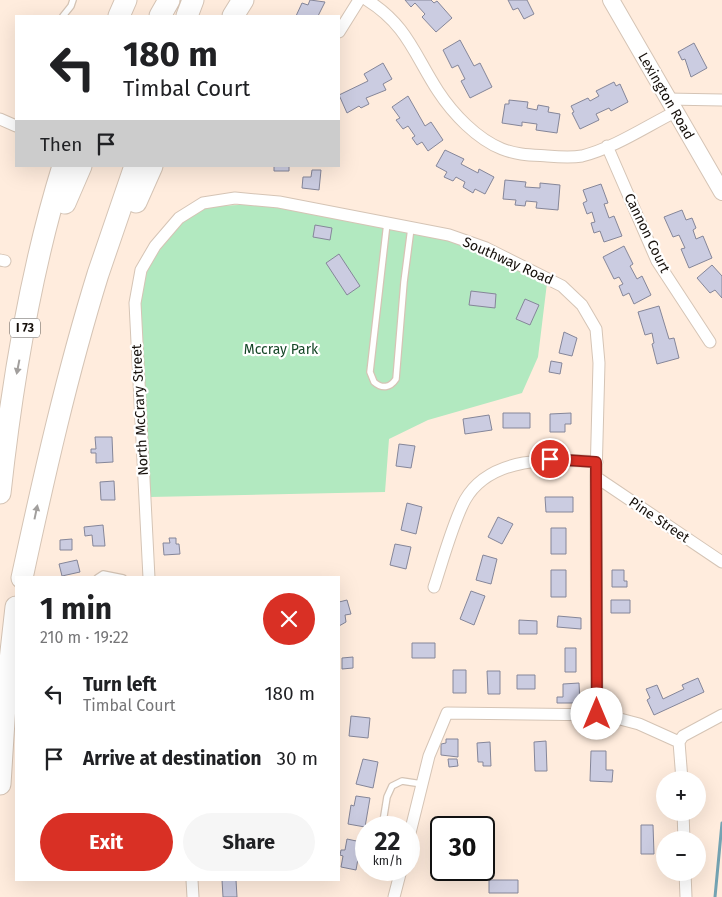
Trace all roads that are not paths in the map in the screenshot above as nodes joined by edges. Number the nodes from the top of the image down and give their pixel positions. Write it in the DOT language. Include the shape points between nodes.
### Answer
graph roads {
  1 [pos="73,0"];
  2 [pos="126,0"];
  3 [pos="169,0"];
  4 [pos="193,0"];
  5 [pos="243,0"];
  6 [pos="359,0"];
  7 [pos="366,0"];
  8 [pos="611,0"];
  9 [pos="64,15"];
  10 [pos="119,15"];
  11 [pos="161,15"];
  12 [pos="187,15"];
  13 [pos="234,15"];
  14 [pos="340,30"];
  15 [pos="722,100"];
  16 [pos="671,106"];
  17 [pos="0,119"];
  18 [pos="15,126"];
  19 [pos="607,146"];
  20 [pos="63,167"];
  21 [pos="80,167"];
  22 [pos="135,167"];
  23 [pos="152,167"];
  24 [pos="722,192"];
  25 [pos="387,223"];
  26 [pos="411,228"];
  27 [pos="155,246"];
  28 [pos="24,338"];
  29 [pos="710,342"];
  30 [pos="62,401"];
  31 [pos="596,462"];
  32 [pos="596,477"];
  33 [pos="0,493"];
  34 [pos="722,562"];
  35 [pos="22,576"];
  36 [pos="100,576"];
  37 [pos="113,576"];
  38 [pos="150,576"];
  39 [pos="434,587"];
  40 [pos="15,616"];
  41 [pos="597,714"];
  42 [pos="722,715"];
  43 [pos="679,742"];
  44 [pos="681,771"];
  45 [pos="0,784"];
  46 [pos="422,784"];
  47 [pos="384,816"];
  48 [pos="414,816"];
  49 [pos="192,881"];
  50 [pos="396,881"];
  51 [pos="685,881"];
  52 [pos="192,897"];
  53 [pos="394,897"];
  54 [pos="686,897"];
  1 -- 9 [label="lane"];
  2 -- 10 [label="highway"];
  3 -- 11 [label="highway"];
  4 -- 12 [label="highway"];
  5 -- 13 [label="highway"];
  6 -- 14 [label="street"];
  7 -- 19 [label="street" via="396,23 410,41 439,93 484,139 523,155 556,157 581,156"];
  8 -- 16 [label="main road, Lexington Road"];
  15 -- 16 [label="street"];
  16 -- 19 [label="street"];
  16 -- 24 [label="main road, Lexington Road"];
  17 -- 18 [label="street"];
  19 -- 29 [label="street, Cannon Court" via="657,261"];
  20 -- 28 [label="highway, I 73" via="33,274"];
  21 -- 28 [label="highway" via="44,263"];
  22 -- 30 [label="highway" via="98,275"];
  23 -- 30 [label="highway" via="102,283"];
  25 -- 26 [label="street, Southway Road"];
  25 -- 26 [label="lane" via="370,372 374,382 384,387 396,379"];
  25 -- 27 [label="street, Southway Road" via="279,202 235,198 203,203 179,218"];
  26 -- 31 [label="street, Southway Road" via="450,235 486,248 562,286 582,305 596,329 599,362"];
  27 -- 38 [label="street, North McCrary Street" via="141,270 135,303"];
  28 -- 33 [label="highway, I 73, one-way" via="9,417"];
  35 -- 30 [label="highway, one-way"];
  31 -- 32 [label="street, Southway Road"];
  31 -- 39 [label="street" via="550,459 506,467 483,480 465,500"];
  32 -- 34 [label="street, Pine Street"];
  32 -- 41 [label="street, Southway Road"];
  36 -- 37 [label="lane"];
  40 -- 45 [label="highway"];
  41 -- 43 [label="street" via="639,724"];
  41 -- 46 [label="street" via="447,713 428,756"];
  42 -- 43 [label="street" via="683,736"];
  43 -- 44 [label="street"];
  46 -- 47 [label="lane" via="402,781 392,786"];
  46 -- 48 [label="street"];
  49 -- 52 [label="street"];
  50 -- 53 [label="street"];
  51 -- 54 [label="street"];
}
